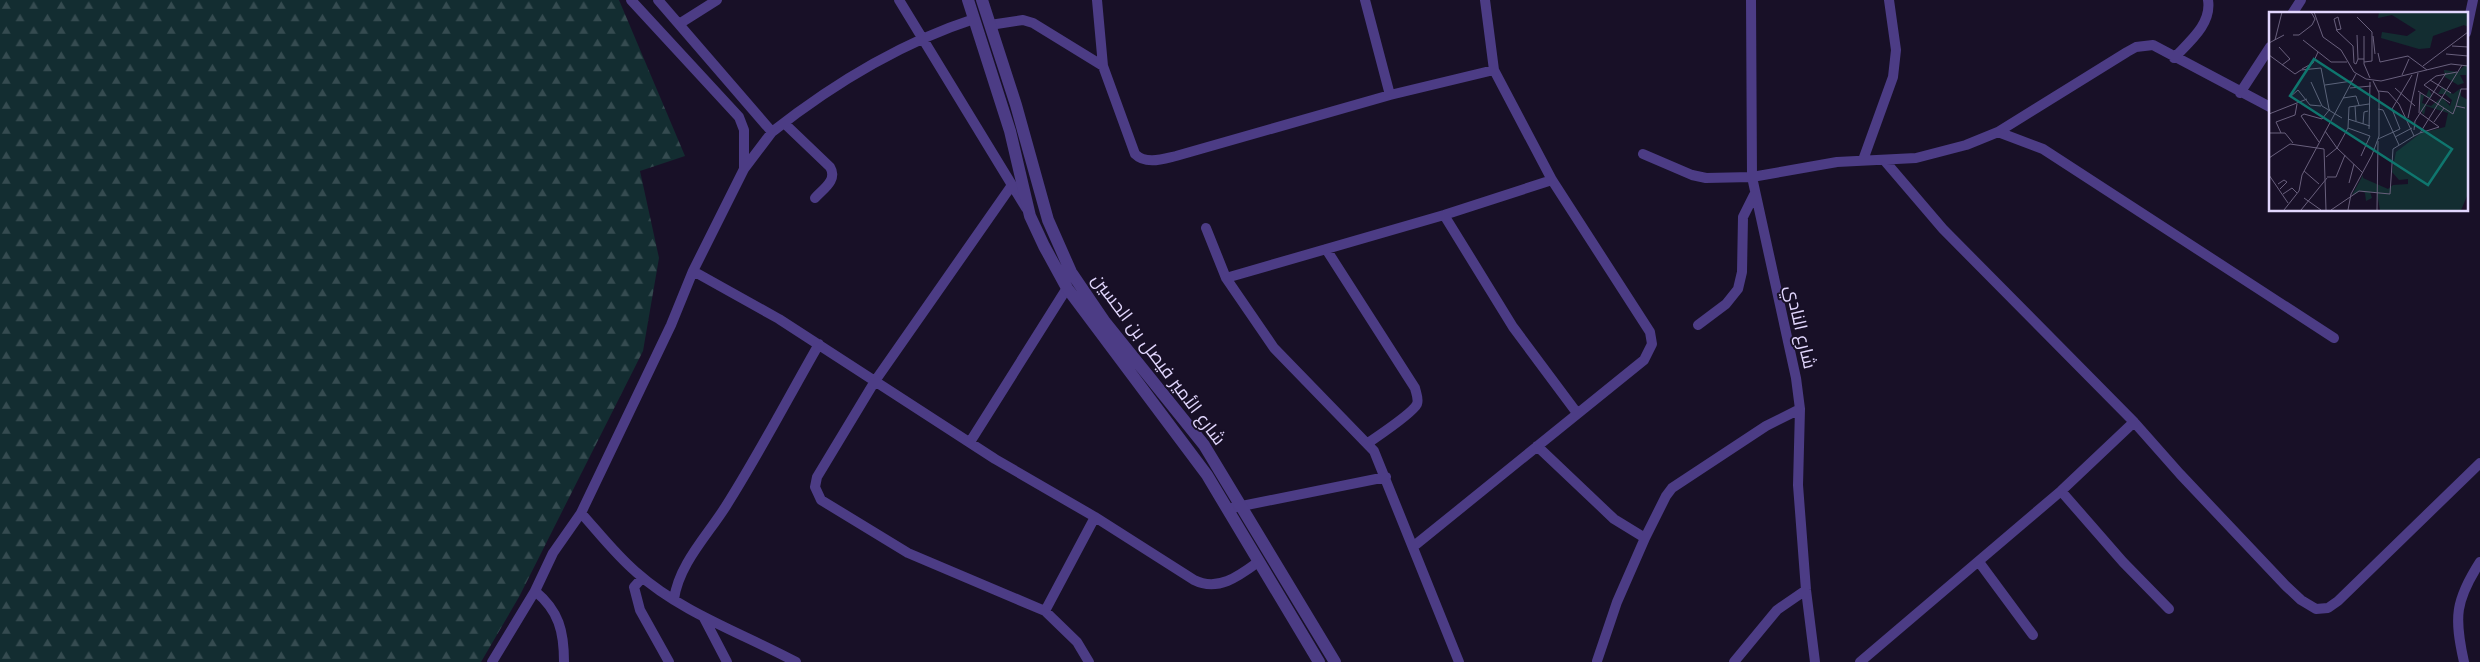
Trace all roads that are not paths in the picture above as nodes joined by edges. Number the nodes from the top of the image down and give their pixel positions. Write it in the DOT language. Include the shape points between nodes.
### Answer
graph roads {
  1 [pos="631,0"];
  2 [pos="658,0"];
  3 [pos="717,0"];
  4 [pos="899,0"];
  5 [pos="968,0"];
  6 [pos="982,0"];
  7 [pos="1097,0"];
  8 [pos="1365,0"];
  9 [pos="1486,0"];
  10 [pos="1751,0"];
  11 [pos="1889,0"];
  12 [pos="2208,0"];
  13 [pos="2300,0"];
  14 [pos="2473,0"];
  15 [pos="2293,12"];
  16 [pos="974,19"];
  17 [pos="679,24"];
  18 [pos="2468,24"];
  19 [pos="990,25"];
  20 [pos="924,39"];
  21 [pos="990,47"];
  22 [pos="2269,49"];
  23 [pos="2174,58"];
  24 [pos="1103,66"];
  25 [pos="1494,70"];
  26 [pos="2240,93"];
  27 [pos="741,95"];
  28 [pos="1390,96"];
  29 [pos="730,107"];
  30 [pos="2269,108"];
  31 [pos="784,123"];
  32 [pos="772,132"];
  33 [pos="1998,132"];
  34 [pos="1643,154"];
  35 [pos="1863,160"];
  36 [pos="1884,160"];
  37 [pos="744,169"];
  38 [pos="1752,177"];
  39 [pos="1552,180"];
  40 [pos="1012,185"];
  41 [pos="1754,195"];
  42 [pos="815,198"];
  43 [pos="1444,214"];
  44 [pos="1030,216"];
  45 [pos="1206,228"];
  46 [pos="1326,249"];
  47 [pos="694,271"];
  48 [pos="1226,278"];
  49 [pos="1067,288"];
  50 [pos="1698,325"];
  51 [pos="2334,338"];
  52 [pos="819,344"];
  53 [pos="875,381"];
  54 [pos="1800,409"];
  55 [pos="1577,413"];
  56 [pos="2134,422"];
  57 [pos="970,442"];
  58 [pos="1368,443"];
  59 [pos="1536,446"];
  60 [pos="2480,463"];
  61 [pos="1386,477"];
  62 [pos="2061,491"];
  63 [pos="1243,507"];
  64 [pos="1227,509"];
  65 [pos="581,513"];
  66 [pos="1095,517"];
  67 [pos="1645,538"];
  68 [pos="1414,546"];
  69 [pos="1258,562"];
  70 [pos="1979,562"];
  71 [pos="2480,562"];
  72 [pos="642,578"];
  73 [pos="1806,590"];
  74 [pos="535,591"];
  75 [pos="674,599"];
  76 [pos="2168,609"];
  77 [pos="1045,611"];
  78 [pos="704,618"];
  79 [pos="2033,635"];
  80 [pos="1597,661"];
  81 [pos="492,662"];
  82 [pos="564,662"];
  83 [pos="669,662"];
  84 [pos="727,662"];
  85 [pos="796,662"];
  86 [pos="1089,662"];
  87 [pos="1319,662"];
  88 [pos="1335,662"];
  89 [pos="1459,662"];
  90 [pos="1734,662"];
  91 [pos="1815,662"];
  92 [pos="1860,662"];
  93 [pos="2464,662"];
  1 -- 29 [label="street"];
  2 -- 17 [label="street"];
  3 -- 17 [label="street"];
  4 -- 20 [label="street"];
  5 -- 16 [label="street, شارع الأمير فيصل بن الحسين"];
  6 -- 19 [label="street, شارع الأمير فيصل بن الحسين"];
  7 -- 24 [label="street"];
  8 -- 28 [label="street"];
  9 -- 25 [label="street"];
  10 -- 38 [label="street, شارع النادي"];
  11 -- 35 [label="street" via="1896,50 1893,77"];
  12 -- 23 [label="street" via="2209,11 2203,25"];
  13 -- 15 [label="street"];
  14 -- 18 [label="street"];
  16 -- 20 [label="street"];
  16 -- 21 [label="street, شارع الأمير فيصل بن الحسين"];
  17 -- 27 [label="street"];
  19 -- 21 [label="street, شارع الأمير فيصل بن الحسين"];
  19 -- 24 [label="street" via="1022,20 1033,23"];
  20 -- 31 [label="street" via="853,74"];
  20 -- 40 [label="street"];
  21 -- 44 [label="street, شارع الأمير فيصل بن الحسين"];
  21 -- 63 [label="street, شارع الأمير فيصل بن الحسين" via="1048,220 1071,272 1122,344 1204,444"];
  22 -- 26 [label="street"];
  23 -- 26 [label="street"];
  23 -- 33 [label="street" via="2152,44 2136,47"];
  24 -- 28 [label="street" via="1135,154 1151,160 1176,156"];
  25 -- 28 [label="street"];
  25 -- 39 [label="street"];
  26 -- 30 [label="street"];
  27 -- 29 [label="street"];
  27 -- 32 [label="street"];
  29 -- 37 [label="street" via="744,130"];
  31 -- 32 [label="street"];
  31 -- 42 [label="street" via="830,167 833,174"];
  32 -- 37 [label="street"];
  33 -- 36 [label="street" via="1935,154"];
  33 -- 51 [label="street" via="2042,149"];
  34 -- 38 [label="street" via="1706,178"];
  35 -- 36 [label="street"];
  35 -- 38 [label="street"];
  36 -- 56 [label="street" via="1943,229"];
  37 -- 47 [label="street"];
  38 -- 41 [label="street, شارع النادي"];
  39 -- 43 [label="street"];
  39 -- 55 [label="street" via="1652,338 1644,360"];
  40 -- 44 [label="street"];
  40 -- 53 [label="street"];
  41 -- 50 [label="street" via="1744,217 1738,289 1726,304"];
  41 -- 54 [label="street, شارع النادي" via="1796,378"];
  43 -- 46 [label="street"];
  43 -- 55 [label="street" via="1514,327"];
  44 -- 49 [label="street, شارع الأمير فيصل بن الحسين"];
  45 -- 48 [label="street"];
  46 -- 48 [label="street"];
  46 -- 58 [label="street" via="1418,397 1410,412"];
  47 -- 52 [label="street"];
  47 -- 65 [label="street"];
  48 -- 58 [label="street" via="1282,357"];
  49 -- 57 [label="street"];
  49 -- 64 [label="street, شارع الأمير فيصل بن الحسين" via="1207,475"];
  52 -- 53 [label="street"];
  52 -- 75 [label="street" via="726,506 682,571"];
  53 -- 57 [label="street"];
  53 -- 77 [label="street" via="817,477 816,494 908,553"];
  54 -- 67 [label="street" via="1766,426 1672,488"];
  54 -- 73 [label="street, شارع النادي" via="1798,485"];
  55 -- 59 [label="street"];
  56 -- 60 [label="street" via="2286,586 2316,608 2328,608 2338,601"];
  56 -- 62 [label="street"];
  57 -- 66 [label="street"];
  58 -- 61 [label="street"];
  59 -- 67 [label="street" via="1614,519"];
  59 -- 68 [label="street"];
  61 -- 63 [label="street"];
  61 -- 68 [label="street"];
  62 -- 70 [label="street"];
  62 -- 76 [label="street"];
  63 -- 64 [label="street"];
  63 -- 88 [label="street, شارع الأمير فيصل بن الحسين"];
  64 -- 69 [label="street, شارع الأمير فيصل بن الحسين"];
  65 -- 72 [label="street"];
  65 -- 74 [label="street" via="553,553"];
  66 -- 69 [label="street" via="1206,585 1234,579"];
  66 -- 77 [label="street"];
  67 -- 80 [label="street" via="1617,602"];
  68 -- 89 [label="street"];
  69 -- 87 [label="street, شارع الأمير فيصل بن الحسين"];
  70 -- 79 [label="street"];
  70 -- 92 [label="street"];
  71 -- 93 [label="street" via="2466,583 2458,604"];
  72 -- 75 [label="street"];
  72 -- 83 [label="street" via="634,587 636,600"];
  73 -- 90 [label="street" via="1777,610"];
  73 -- 91 [label="street, شارع النادي"];
  74 -- 81 [label="street"];
  74 -- 82 [label="street" via="558,618 563,633"];
  75 -- 78 [label="street"];
  77 -- 86 [label="street" via="1077,642"];
  78 -- 84 [label="street"];
  78 -- 85 [label="street"];
}
